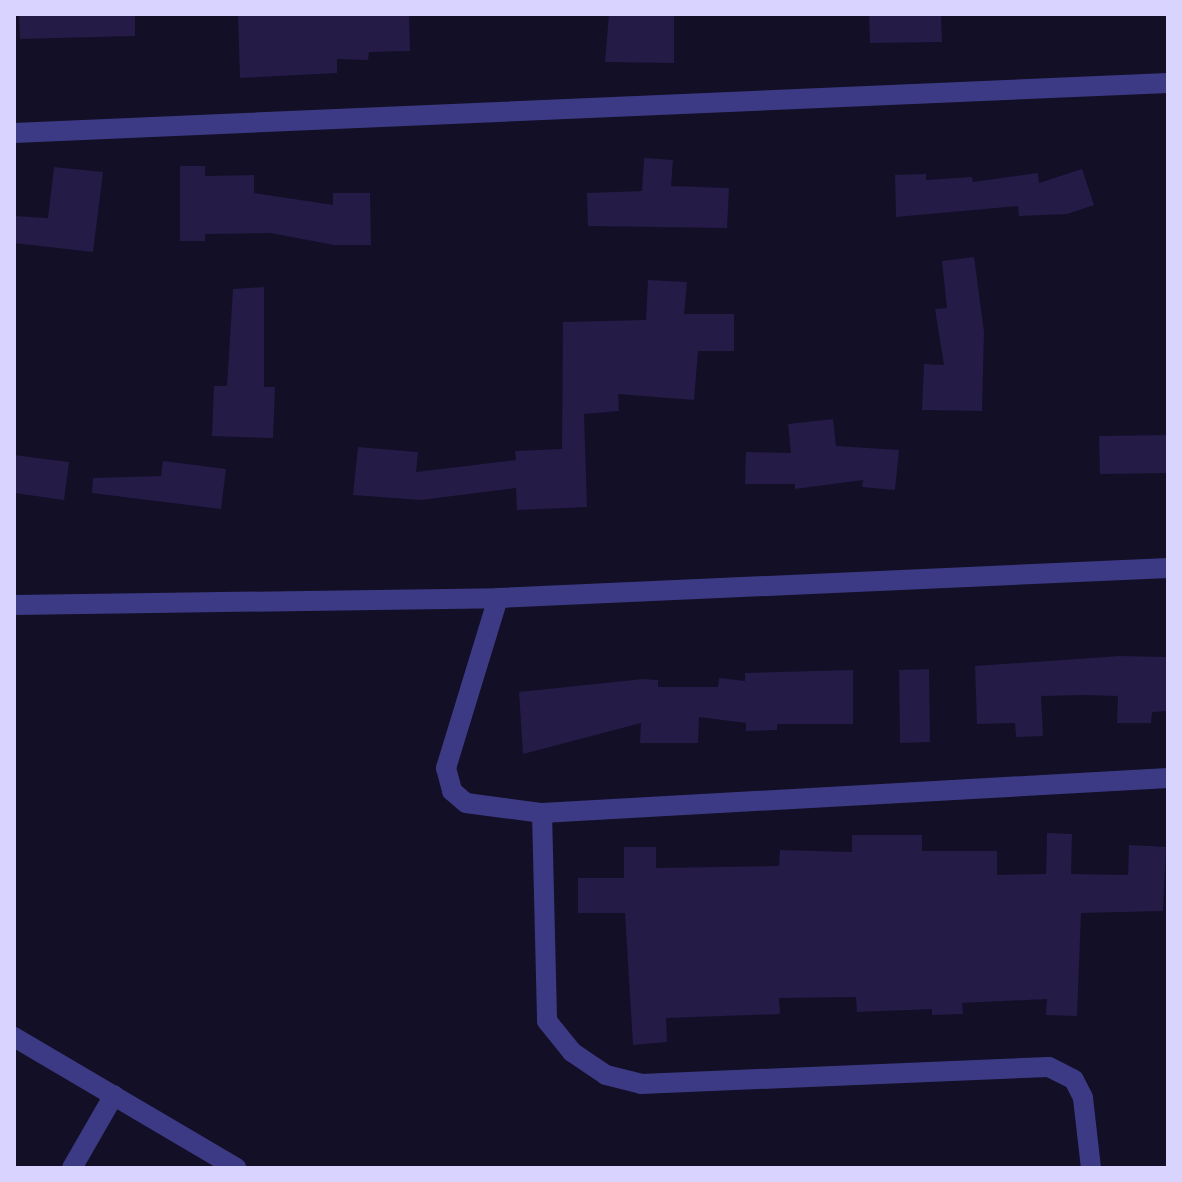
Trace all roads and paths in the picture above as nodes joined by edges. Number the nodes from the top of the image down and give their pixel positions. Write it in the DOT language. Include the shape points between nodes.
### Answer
graph roads {
  1 [pos="1168,83"];
  2 [pos="14,133"];
  3 [pos="1168,568"];
  4 [pos="498,598"];
  5 [pos="14,605"];
  6 [pos="1168,778"];
  7 [pos="542,813"];
  8 [pos="14,1037"];
  9 [pos="114,1095"];
  10 [pos="72,1168"];
  11 [pos="236,1168"];
  12 [pos="1091,1168"];
  1 -- 2 [label="street"];
  3 -- 4 [label="street"];
  4 -- 5 [label="street"];
  4 -- 7 [label="street" via="446,768 452,791 466,803"];
  6 -- 7 [label="street"];
  7 -- 12 [label="street" via="547,1021 572,1052 606,1075 641,1084 1049,1067 1074,1080 1083,1098"];
  8 -- 9 [label="street"];
  9 -- 10 [label="street"];
  9 -- 11 [label="street"];
}
